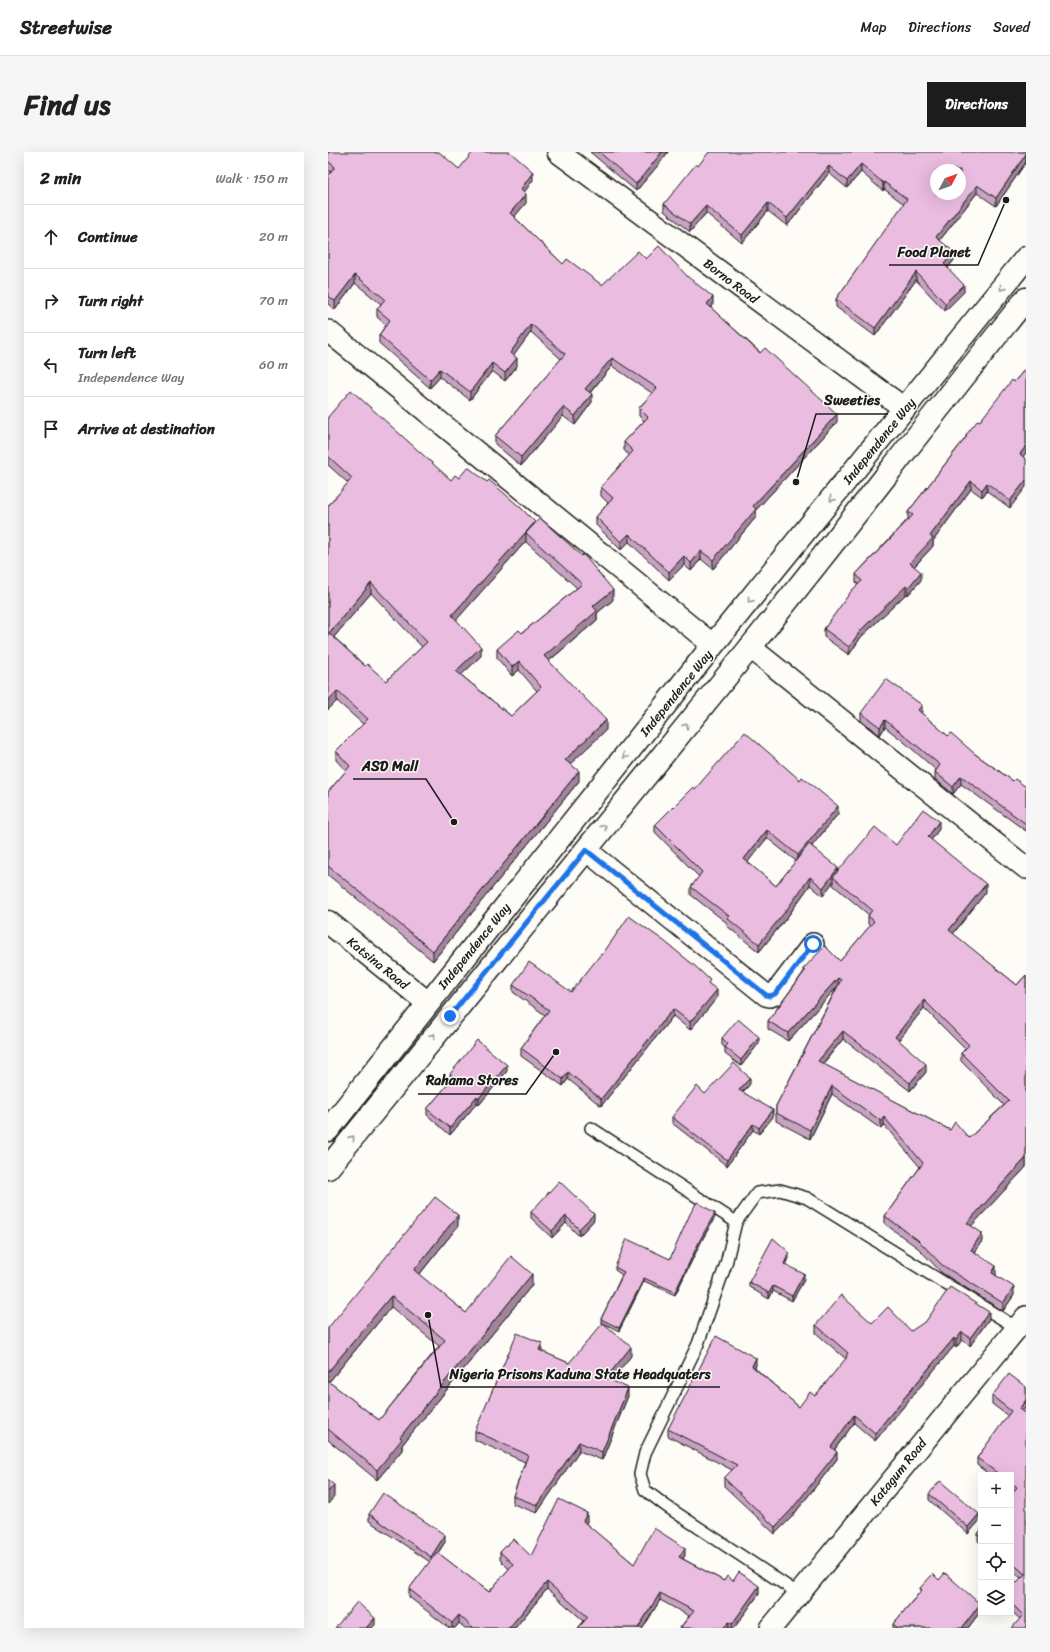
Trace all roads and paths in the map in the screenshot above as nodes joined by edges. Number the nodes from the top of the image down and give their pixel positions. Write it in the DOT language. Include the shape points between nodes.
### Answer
graph roads {
  1 [pos="558,152"];
  2 [pos="1026,258"];
  3 [pos="1026,299"];
  4 [pos="328,331"];
  5 [pos="904,409"];
  6 [pos="713,645"];
  7 [pos="750,647"];
  8 [pos="586,850"];
  9 [pos="1026,868"];
  10 [pos="328,922"];
  11 [pos="813,944"];
  12 [pos="428,1003"];
  13 [pos="591,1128"];
  14 [pos="328,1130"];
  15 [pos="328,1168"];
  16 [pos="736,1222"];
  17 [pos="1021,1322"];
  18 [pos="799,1594"];
  19 [pos="771,1628"];
  1 -- 5 [label="street, Borno Road"];
  2 -- 5 [label="main road, Independence Way, one-way"];
  3 -- 7 [label="main road, Independence Way"];
  4 -- 6 [label="street"];
  5 -- 6 [label="main road, Independence Way, one-way"];
  6 -- 12 [label="main road, Independence Way, one-way"];
  8 -- 7 [label="main road, Independence Way, one-way"];
  7 -- 9 [label="street"];
  8 -- 11 [label="street" via="766,995 775,994"];
  15 -- 8 [label="main road, Independence Way, one-way"];
  10 -- 12 [label="main road, Katsina Road"];
  12 -- 14 [label="main road, Independence Way"];
  13 -- 16 [label="lane"];
  16 -- 17 [label="lane" via="757,1193 780,1190 806,1198"];
  16 -- 18 [label="lane" via="726,1264 698,1344 645,1453 640,1474 645,1490"];
  17 -- 18 [label="street, Katagum Road"];
  18 -- 19 [label="street, Katagum Road"];
}
